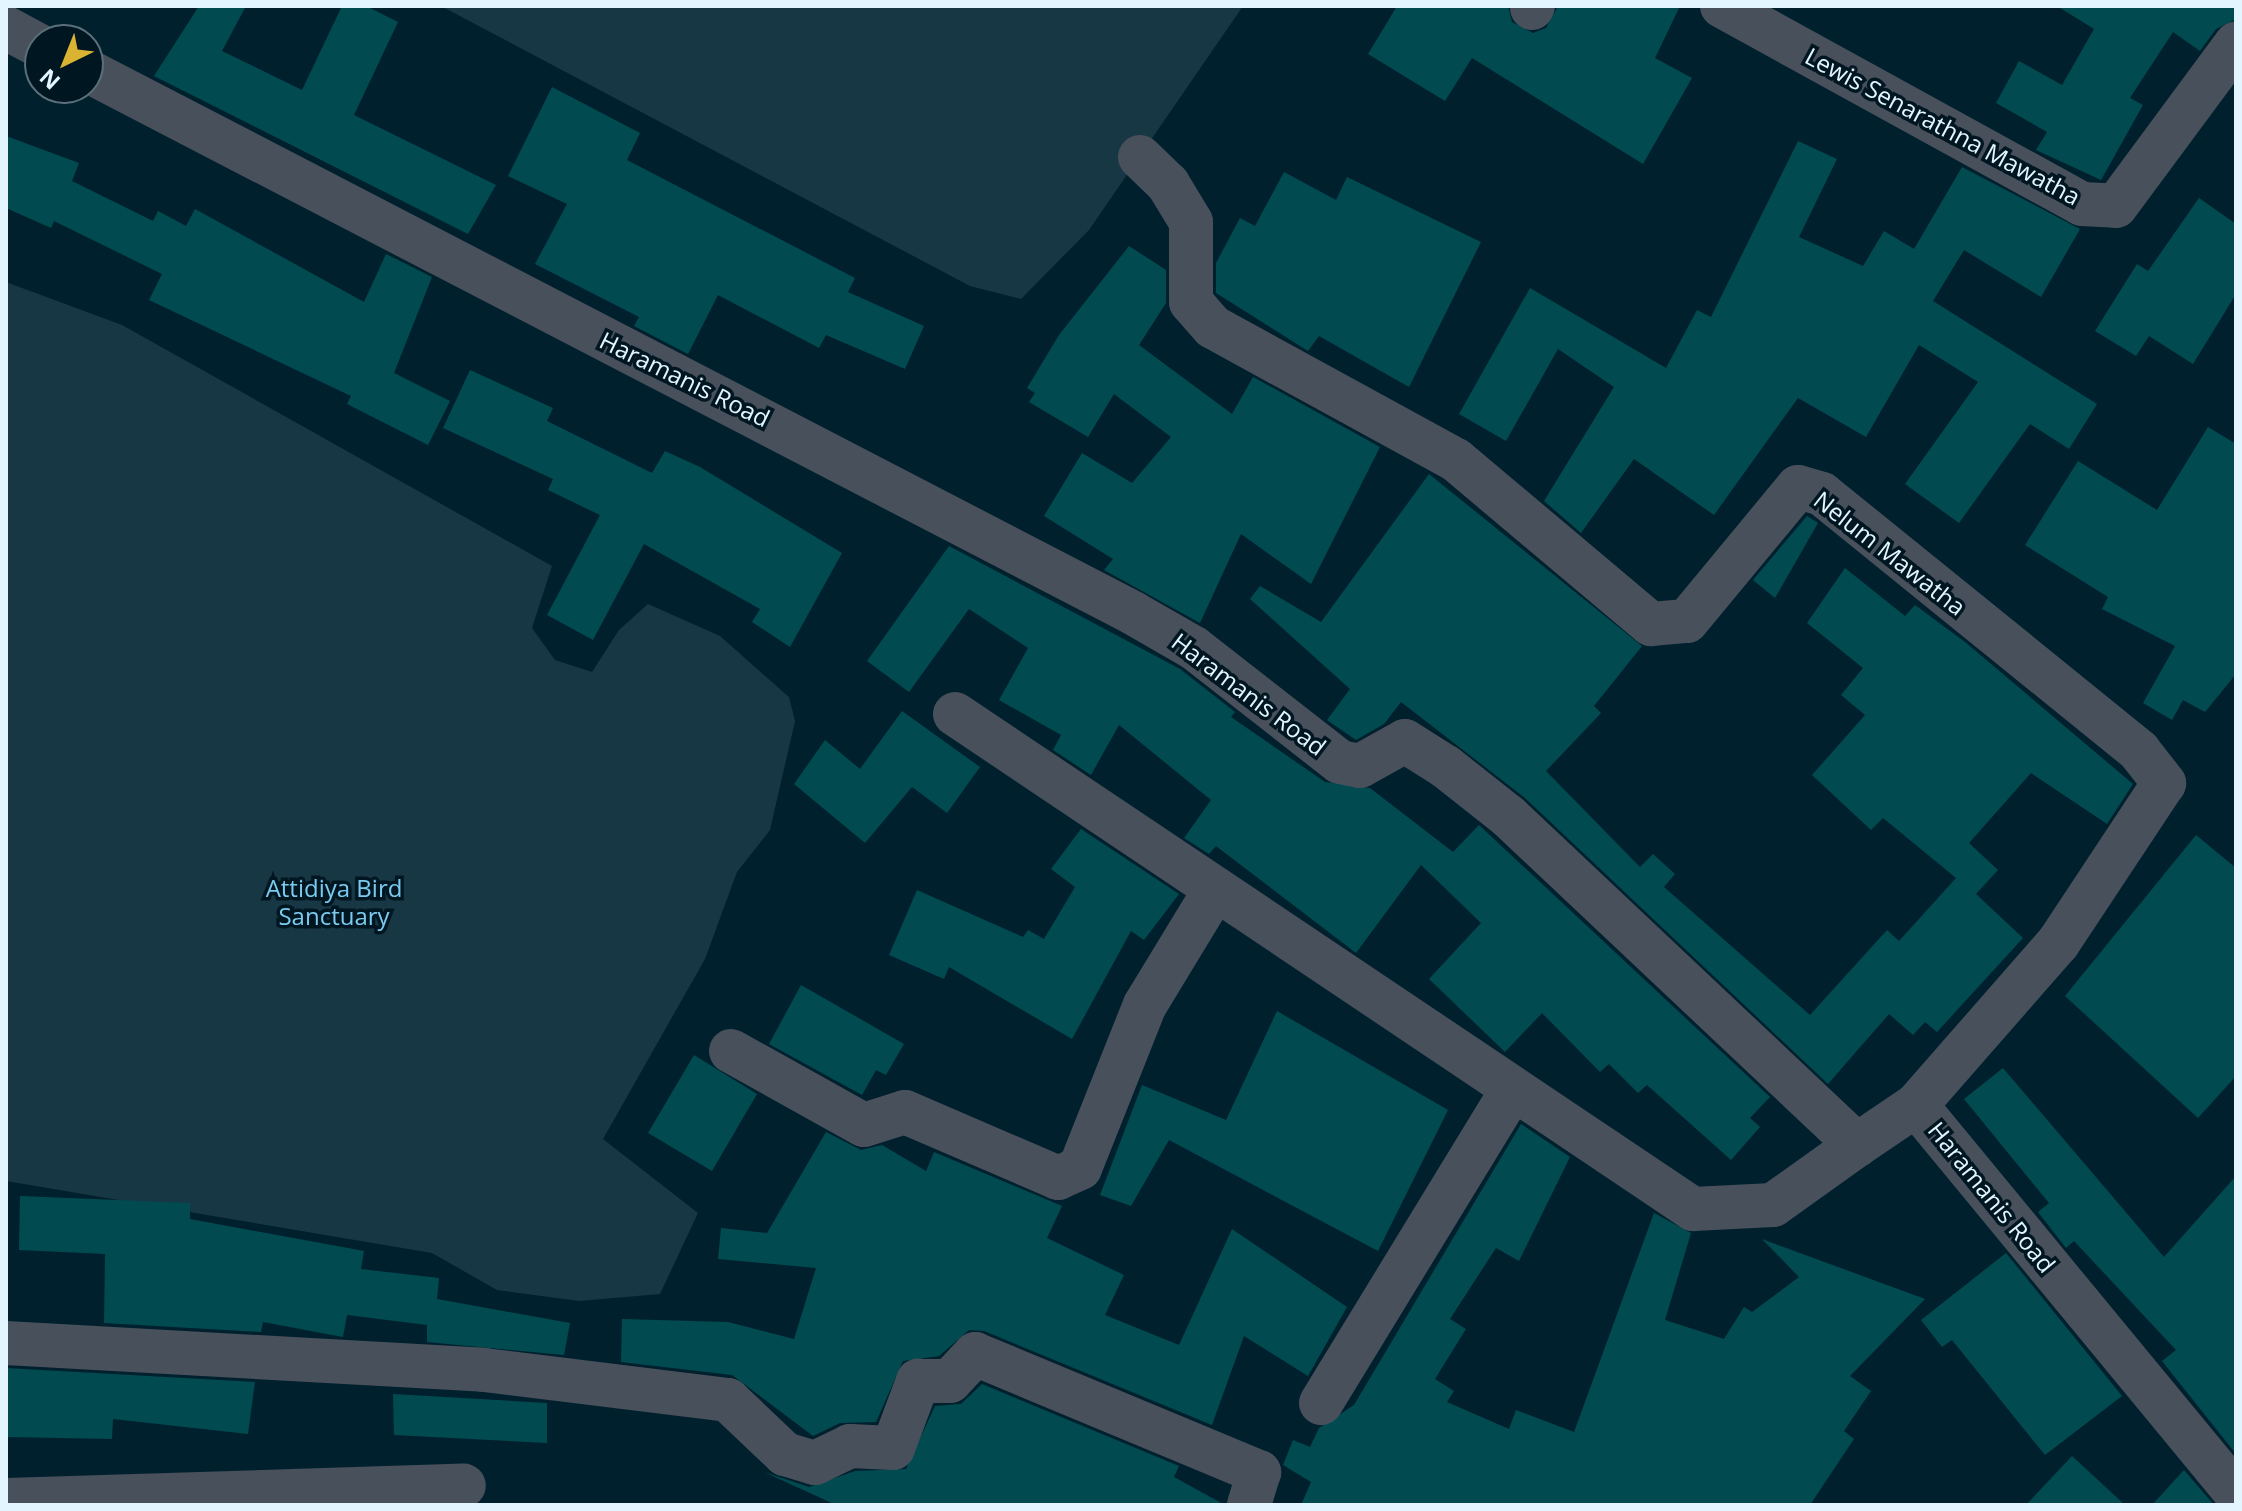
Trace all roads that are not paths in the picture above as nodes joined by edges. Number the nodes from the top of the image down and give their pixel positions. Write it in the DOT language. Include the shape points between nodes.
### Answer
graph roads {
  1 [pos="1722,6"];
  2 [pos="6,28"];
  3 [pos="24,38"];
  4 [pos="2236,44"];
  5 [pos="104,79"];
  6 [pos="1140,157"];
  7 [pos="955,714"];
  8 [pos="1215,890"];
  9 [pos="731,1051"];
  10 [pos="1510,1093"];
  11 [pos="1916,1105"];
  12 [pos="1857,1145"];
  13 [pos="6,1343"];
  14 [pos="1321,1403"];
  15 [pos="464,1486"];
  16 [pos="2236,1493"];
  17 [pos="6,1500"];
  18 [pos="1249,1505"];
  1 -- 4 [label="street, Lewis Senarathna Mawatha" via="2082,204 2116,206"];
  2 -- 3 [label="street"];
  5 -- 12 [label="street, Haramanis Road" via="1133,613 1194,648 1340,762 1360,766 1405,741 1508,816"];
  6 -- 11 [label="street, Nelum Mawatha" via="1168,184 1191,222 1191,302 1213,327 1456,460 1651,624 1687,621 1798,487 1822,494 2139,751 2164,783 2156,796 2058,943"];
  7 -- 8 [label="street"];
  8 -- 9 [label="street" via="1145,1005 1080,1168 1058,1178 905,1112 864,1125"];
  8 -- 10 [label="street"];
  10 -- 12 [label="street" via="1693,1209 1773,1205"];
  10 -- 14 [label="street"];
  11 -- 12 [label="street, Haramanis Road"];
  11 -- 16 [label="street, Haramanis Road"];
  13 -- 18 [label="street" via="484,1370 728,1400 785,1454 815,1463 850,1446 893,1448 918,1381 950,1381 975,1354 1259,1472"];
  15 -- 17 [label="street"];
}
